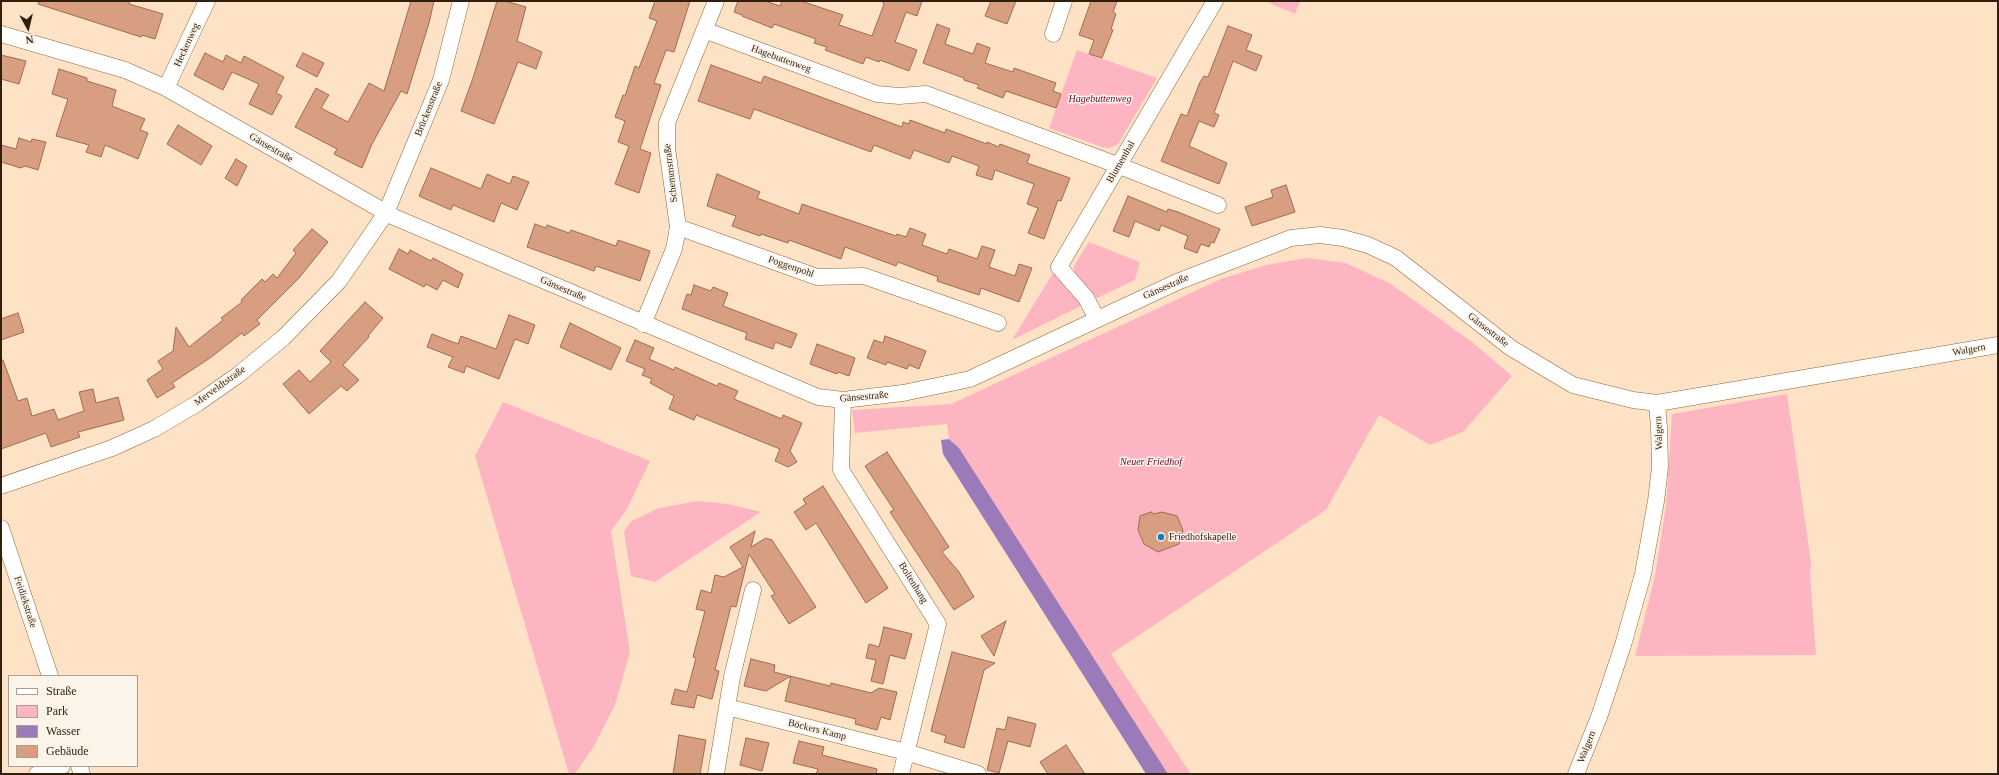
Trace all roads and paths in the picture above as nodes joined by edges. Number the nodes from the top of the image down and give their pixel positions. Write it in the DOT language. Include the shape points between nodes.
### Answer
graph roads {
  1 [pos="207,1"];
  2 [pos="461,1"];
  3 [pos="716,1"];
  4 [pos="1064,1"];
  5 [pos="1215,1"];
  6 [pos="704,30"];
  7 [pos="1,34"];
  8 [pos="1053,34"];
  9 [pos="166,88"];
  10 [pos="1120,166"];
  11 [pos="1218,206"];
  12 [pos="386,213"];
  13 [pos="678,227"];
  14 [pos="1097,318"];
  15 [pos="998,323"];
  16 [pos="643,324"];
  17 [pos="1998,346"];
  18 [pos="843,400"];
  19 [pos="1657,403"];
  20 [pos="1,486"];
  21 [pos="1,528"];
  22 [pos="753,590"];
  23 [pos="50,675"];
  24 [pos="727,707"];
  25 [pos="906,752"];
  26 [pos="59,767"];
  27 [pos="37,774"];
  28 [pos="716,774"];
  29 [pos="901,774"];
  30 [pos="978,774"];
  31 [pos="1576,774"];
  1 -- 9 [label="street, Heckenweg"];
  2 -- 12 [label="street, Brückenstraße" via="441,80"];
  3 -- 6 [label="street, Schemmstraße"];
  4 -- 8 [label="street"];
  5 -- 10 [label="street, Blumenthal"];
  6 -- 10 [label="street, Hagebuttenweg" via="877,94 926,94"];
  6 -- 13 [label="street, Schemmstraße" via="667,123 667,148"];
  7 -- 9 [label="street, Gänsestraße" via="125,70"];
  9 -- 12 [label="street, Gänsestraße"];
  10 -- 11 [label="street, Hagebuttenweg"];
  10 -- 14 [label="street, Blumenthal" via="1059,267 1086,298"];
  12 -- 16 [label="street, Gänsestraße"];
  12 -- 20 [label="street, Merveldtstraße" via="339,281 283,338 238,375 154,429 112,448"];
  13 -- 15 [label="street, Poggenpohl" via="817,277 864,276"];
  13 -- 16 [label="street, Schemmstraße" via="674,249"];
  14 -- 18 [label="street, Gänsestraße" via="970,379 903,393"];
  14 -- 19 [label="street, Gänsestraße" via="1177,282 1291,238 1320,235 1335,237 1368,246 1396,258 1511,348 1573,385 1604,394"];
  16 -- 18 [label="street, Gänsestraße" via="818,397"];
  17 -- 19 [label="street, Walgern"];
  18 -- 25 [label="street, Boltenhang" via="841,470 938,624"];
  19 -- 31 [label="street, Walgern" via="1660,467 1643,574 1624,645"];
  21 -- 23 [label="street, Feidiekstraße"];
  22 -- 24 [label="street"];
  24 -- 25 [label="street, Böckers Kamp"];
  24 -- 28 [label="street"];
  25 -- 29 [label="street, Boltenhang"];
  25 -- 30 [label="street, Böckers Kamp"];
  26 -- 27 [label="street"];
}
